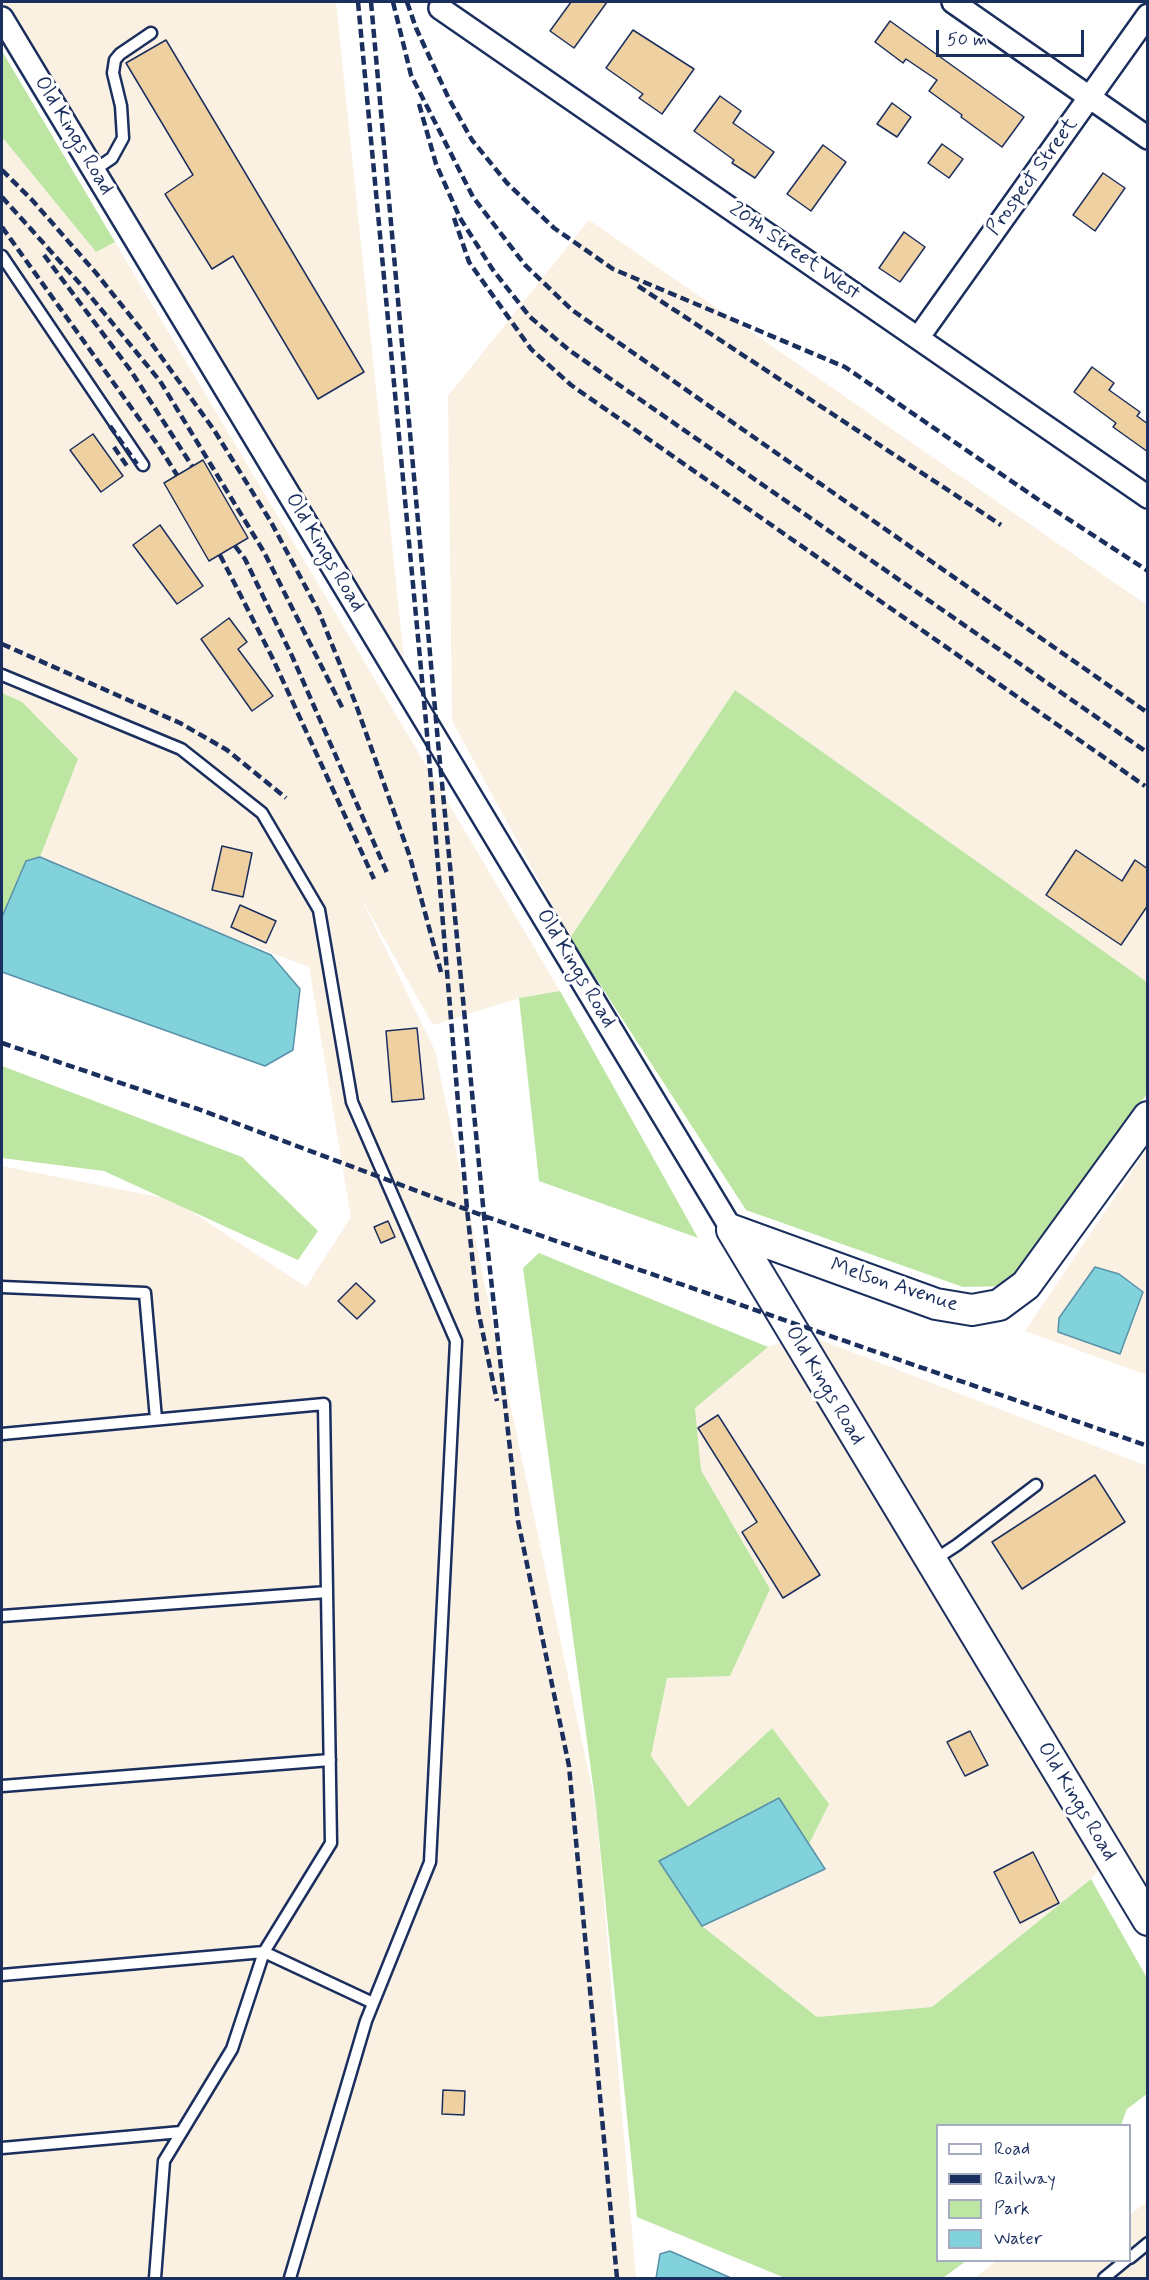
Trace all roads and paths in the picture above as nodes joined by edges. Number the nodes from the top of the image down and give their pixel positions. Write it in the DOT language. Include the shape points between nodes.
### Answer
graph roads {
  1 [pos="953,2"];
  2 [pos="440,8"];
  3 [pos="1148,15"];
  4 [pos="2,18"];
  5 [pos="152,33"];
  6 [pos="1090,97"];
  7 [pos="1148,138"];
  8 [pos="93,171"];
  9 [pos="2,256"];
  10 [pos="918,338"];
  11 [pos="142,465"];
  12 [pos="1148,497"];
  13 [pos="2,675"];
  14 [pos="1148,1117"];
  15 [pos="732,1230"];
  16 [pos="2,1287"];
  17 [pos="156,1419"];
  18 [pos="2,1434"];
  19 [pos="1036,1485"];
  20 [pos="931,1562"];
  21 [pos="327,1592"];
  22 [pos="2,1616"];
  23 [pos="330,1760"];
  24 [pos="2,1786"];
  25 [pos="1148,1920"];
  26 [pos="264,1952"];
  27 [pos="2,1975"];
  28 [pos="373,2003"];
  29 [pos="182,2132"];
  30 [pos="2,2148"];
  31 [pos="1148,2243"];
  32 [pos="1131,2257"];
  33 [pos="1124,2262"];
  34 [pos="155,2278"];
  35 [pos="290,2278"];
  36 [pos="1104,2278"];
  1 -- 6 [label="street"];
  2 -- 10 [label="street, 20th Street West"];
  3 -- 6 [label="street, Prospect Street"];
  4 -- 8 [label="street, Old Kings Road"];
  5 -- 8 [label="lane" via="115,60 113,73 123,138 112,158"];
  6 -- 7 [label="street"];
  6 -- 10 [label="street, Prospect Street"];
  8 -- 15 [label="street, Old Kings Road"];
  9 -- 11 [label="lane"];
  10 -- 12 [label="street, 20th Street West"];
  13 -- 28 [label="lane" via="181,749 262,813 319,910 352,1102 456,1341 430,1862"];
  14 -- 15 [label="street, Melson Avenue" via="1026,1285 999,1305 972,1310 936,1304"];
  15 -- 20 [label="street, Old Kings Road"];
  16 -- 17 [label="lane" via="145,1293"];
  17 -- 18 [label="lane"];
  17 -- 21 [label="lane" via="324,1404"];
  19 -- 20 [label="lane"];
  20 -- 25 [label="street, Old Kings Road"];
  21 -- 22 [label="lane"];
  21 -- 23 [label="lane"];
  23 -- 24 [label="lane"];
  23 -- 26 [label="lane" via="331,1843"];
  26 -- 27 [label="lane"];
  26 -- 28 [label="lane"];
  26 -- 29 [label="lane" via="232,2049"];
  28 -- 35 [label="lane"];
  29 -- 30 [label="lane"];
  29 -- 34 [label="lane" via="164,2161"];
  31 -- 32 [label="lane"];
  33 -- 36 [label="lane"];
}
